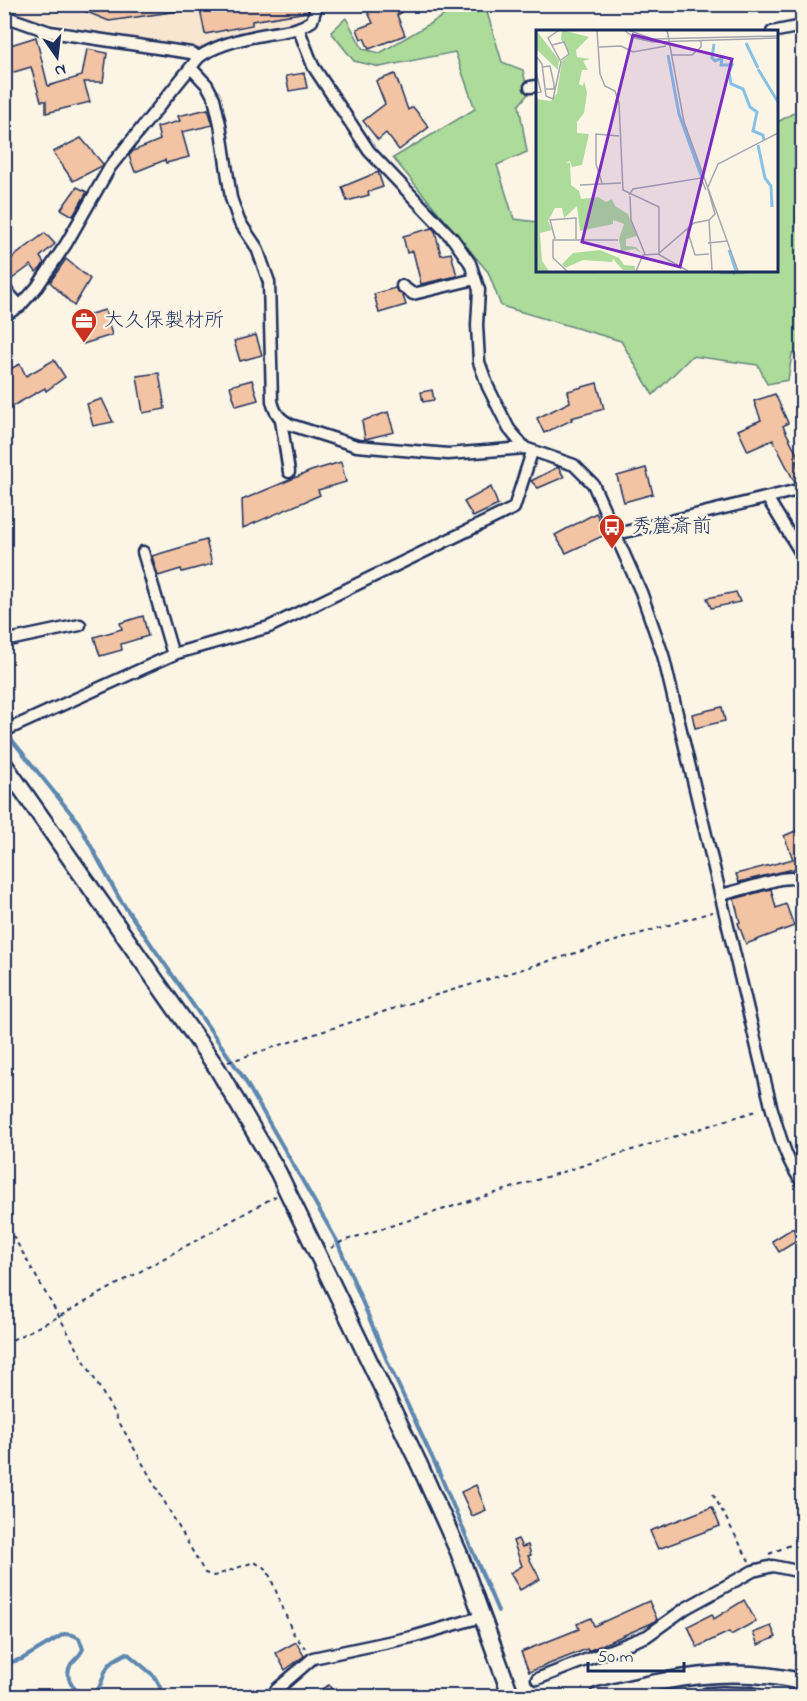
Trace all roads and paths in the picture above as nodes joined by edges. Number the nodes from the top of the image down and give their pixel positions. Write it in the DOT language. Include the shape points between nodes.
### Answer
graph roads {
  1 [pos="317,4"];
  2 [pos="4,16"];
  3 [pos="802,26"];
  4 [pos="299,30"];
  5 [pos="777,31"];
  6 [pos="199,57"];
  7 [pos="191,68"];
  8 [pos="475,279"];
  9 [pos="402,286"];
  10 [pos="4,288"];
  11 [pos="20,306"];
  12 [pos="4,316"];
  13 [pos="281,420"];
  14 [pos="529,450"];
  15 [pos="288,472"];
  16 [pos="802,489"];
  17 [pos="768,499"];
  18 [pos="617,534"];
  19 [pos="143,552"];
  20 [pos="802,555"];
  21 [pos="80,625"];
  22 [pos="4,641"];
  23 [pos="171,650"];
  24 [pos="4,719"];
  25 [pos="4,764"];
  26 [pos="802,877"];
  27 [pos="721,895"];
  28 [pos="724,909"];
  29 [pos="228,1062"];
  30 [pos="771,1106"];
  31 [pos="802,1182"];
  32 [pos="286,1190"];
  33 [pos="4,1220"];
  34 [pos="332,1247"];
  35 [pos="60,1316"];
  36 [pos="4,1344"];
  37 [pos="713,1494"];
  38 [pos="802,1540"];
  39 [pos="760,1558"];
  40 [pos="750,1563"];
  41 [pos="802,1572"];
  42 [pos="481,1617"];
  43 [pos="313,1658"];
  44 [pos="537,1679"];
  45 [pos="802,1682"];
  46 [pos="274,1696"];
  47 [pos="511,1696"];
  48 [pos="598,1696"];
  49 [pos="706,1696"];
  50 [pos="753,1696"];
  1 -- 4 [label="street" via="312,21"];
  2 -- 6 [label="street" via="50,32"];
  3 -- 5 [label="street"];
  4 -- 6 [label="street" via="234,42"];
  4 -- 8 [label="street" via="313,66 369,151 453,239 470,262"];
  6 -- 7 [label="street"];
  7 -- 11 [label="street" via="110,167 38,287"];
  7 -- 13 [label="street" via="214,98 231,198 239,221 257,248 269,282 272,401"];
  8 -- 9 [label="street" via="413,294"];
  8 -- 14 [label="street" via="479,290 479,362 509,429"];
  10 -- 11 [label="street"];
  11 -- 12 [label="street"];
  13 -- 14 [label="street" via="357,446 448,454"];
  13 -- 15 [label="street"];
  14 -- 18 [label="street" via="574,465 593,484"];
  14 -- 23 [label="street" via="514,508 269,627"];
  16 -- 17 [label="street"];
  17 -- 18 [label="street"];
  17 -- 20 [label="street"];
  18 -- 27 [label="street" via="663,655"];
  19 -- 23 [label="street"];
  21 -- 22 [label="street"];
  23 -- 24 [label="street" via="11,728"];
  25 -- 32 [label="street" via="217,1068"];
  26 -- 27 [label="street"];
  27 -- 28 [label="street"];
  28 -- 29 [label="path"];
  28 -- 30 [label="street"];
  30 -- 31 [label="street" via="784,1151"];
  30 -- 34 [label="path"];
  32 -- 35 [label="path"];
  32 -- 42 [label="street" via="419,1464 459,1553"];
  33 -- 35 [label="path"];
  35 -- 36 [label="path"];
  35 -- 43 [label="path" via="205,1574 214,1576 254,1562 267,1569 293,1633"];
  37 -- 40 [label="path"];
  38 -- 39 [label="path"];
  41 -- 44 [label="street" via="773,1566 753,1571 686,1608 647,1636"];
  42 -- 43 [label="street" via="412,1637"];
  42 -- 47 [label="street"];
  43 -- 46 [label="street"];
  45 -- 48 [label="street" via="744,1674 692,1676"];
  49 -- 50 [label="street"];
}
